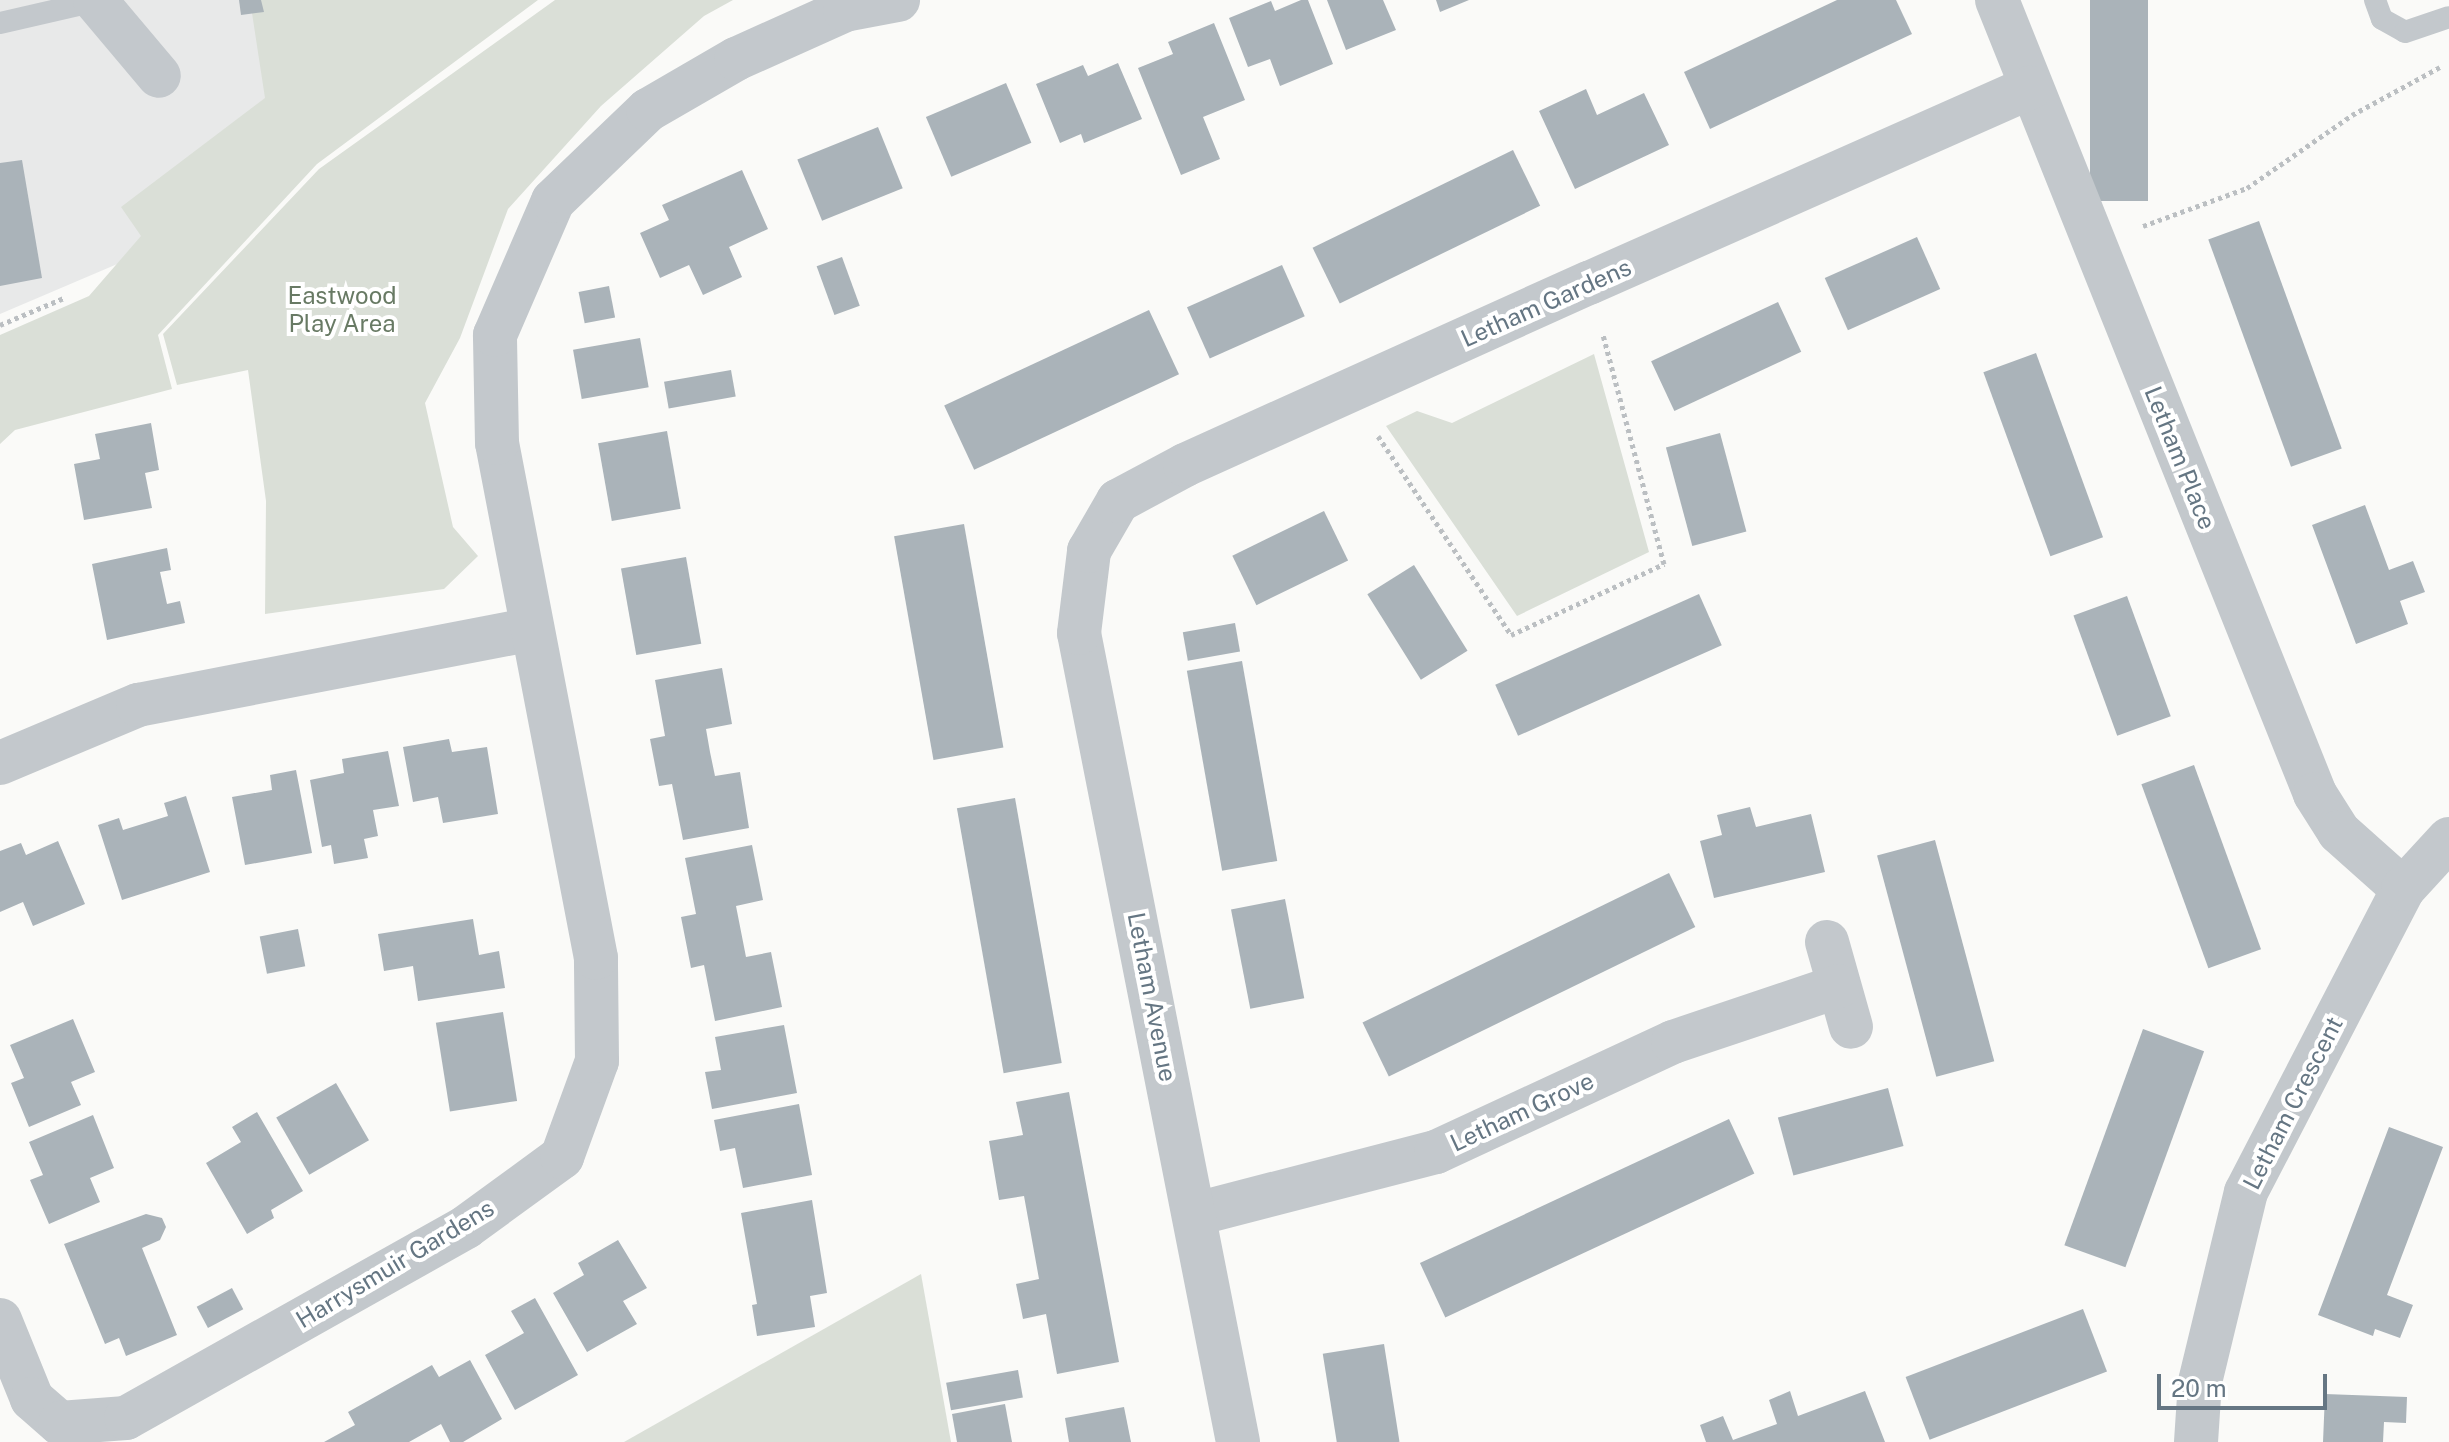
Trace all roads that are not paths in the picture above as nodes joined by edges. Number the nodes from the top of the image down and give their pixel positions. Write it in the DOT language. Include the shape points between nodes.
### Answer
graph roads {
  1 [pos="96,0"];
  2 [pos="898,0"];
  3 [pos="1997,0"];
  4 [pos="2375,0"];
  5 [pos="2449,17"];
  6 [pos="0,23"];
  7 [pos="159,76"];
  8 [pos="2030,88"];
  9 [pos="1089,551"];
  10 [pos="532,629"];
  11 [pos="0,763"];
  12 [pos="2449,839"];
  13 [pos="2403,889"];
  14 [pos="1827,942"];
  15 [pos="1839,986"];
  16 [pos="1851,1027"];
  17 [pos="1196,1214"];
  18 [pos="0,1320"];
  19 [pos="1238,1442"];
  20 [pos="2196,1442"];
  1 -- 6 [label="lane"];
  1 -- 7 [label="street"];
  2 -- 10 [label="street, Harrysmuir Gardens" via="845,10 736,59 648,110 553,201 495,335 497,443"];
  3 -- 8 [label="street, Letham Place"];
  4 -- 5 [label="lane" via="2382,19 2405,32"];
  8 -- 9 [label="street, Letham Gardens" via="1589,283 1118,501"];
  8 -- 13 [label="street, Letham Place" via="2315,794 2339,832"];
  9 -- 17 [label="street, Letham Avenue" via="1079,633"];
  10 -- 11 [label="street" via="138,705"];
  10 -- 18 [label="street, Harrysmuir Gardens" via="596,958 597,1061 562,1157 466,1227 126,1418 60,1423 32,1399"];
  12 -- 13 [label="street, Letham Crescent"];
  13 -- 20 [label="street, Letham Crescent" via="2246,1192 2200,1382"];
  14 -- 15 [label="street"];
  15 -- 16 [label="street"];
  15 -- 17 [label="street, Letham Grove" via="1673,1042 1436,1152"];
  17 -- 19 [label="street, Letham Avenue"];
}
